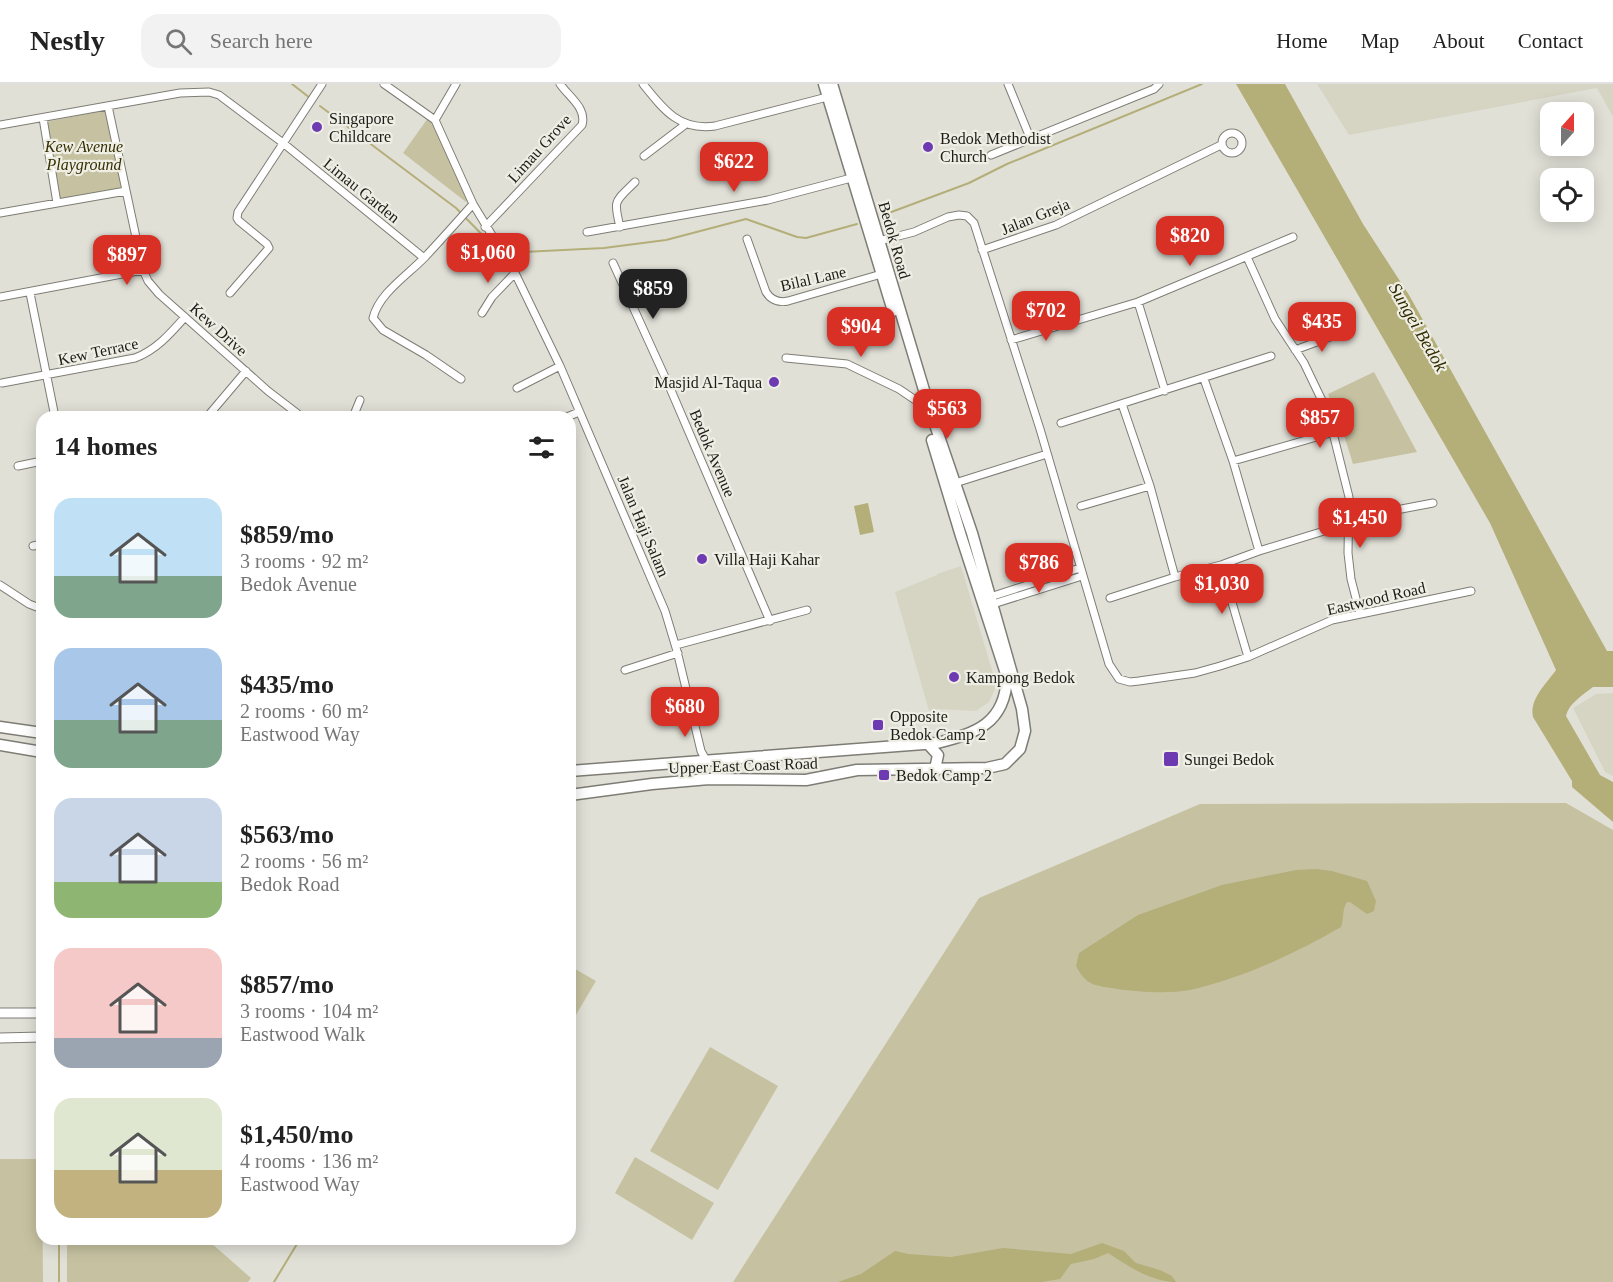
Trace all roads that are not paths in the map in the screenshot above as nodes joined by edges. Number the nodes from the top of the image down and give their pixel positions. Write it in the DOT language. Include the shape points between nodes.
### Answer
graph roads {
  1 [pos="322,84"];
  2 [pos="384,84"];
  3 [pos="456,84"];
  4 [pos="560,84"];
  5 [pos="643,84"];
  6 [pos="824,84"];
  7 [pos="1008,84"];
  8 [pos="1159,84"];
  9 [pos="832,92"];
  10 [pos="108,106"];
  11 [pos="43,118"];
  12 [pos="435,120"];
  13 [pos="686,124"];
  14 [pos="0,125"];
  15 [pos="1031,140"];
  16 [pos="283,143"];
  17 [pos="1221,145"];
  18 [pos="991,155"];
  19 [pos="644,156"];
  20 [pos="857,176"];
  21 [pos="635,183"];
  22 [pos="126,191"];
  23 [pos="57,203"];
  24 [pos="473,204"];
  25 [pos="0,213"];
  26 [pos="485,226"];
  27 [pos="620,227"];
  28 [pos="587,232"];
  29 [pos="1293,237"];
  30 [pos="747,239"];
  31 [pos="877,242"];
  32 [pos="982,250"];
  33 [pos="1247,257"];
  34 [pos="424,258"];
  35 [pos="613,263"];
  36 [pos="143,270"];
  37 [pos="515,273"];
  38 [pos="885,273"];
  39 [pos="30,293"];
  40 [pos="230,293"];
  41 [pos="0,297"];
  42 [pos="1138,302"];
  43 [pos="482,313"];
  44 [pos="185,317"];
  45 [pos="1341,333"];
  46 [pos="1011,340"];
  47 [pos="1295,350"];
  48 [pos="1271,356"];
  49 [pos="786,358"];
  50 [pos="560,366"];
  51 [pos="246,371"];
  52 [pos="46,376"];
  53 [pos="461,379"];
  54 [pos="1204,379"];
  55 [pos="2,383"];
  56 [pos="517,388"];
  57 [pos="1165,391"];
  58 [pos="360,400"];
  59 [pos="1122,404"];
  60 [pos="925,407"];
  61 [pos="54,411"];
  62 [pos="212,411"];
  63 [pos="295,411"];
  64 [pos="355,411"];
  65 [pos="579,412"];
  66 [pos="576,413"];
  67 [pos="1060,423"];
  68 [pos="1334,432"];
  69 [pos="1047,454"];
  70 [pos="1233,461"];
  71 [pos="36,462"];
  72 [pos="18,466"];
  73 [pos="951,484"];
  74 [pos="1150,486"];
  75 [pos="1433,503"];
  76 [pos="1081,506"];
  77 [pos="1349,519"];
  78 [pos="1324,531"];
  79 [pos="36,545"];
  80 [pos="33,546"];
  81 [pos="1259,551"];
  82 [pos="1221,566"];
  83 [pos="1081,572"];
  84 [pos="1175,578"];
  85 [pos="0,585"];
  86 [pos="1471,591"];
  87 [pos="1110,598"];
  88 [pos="987,602"];
  89 [pos="36,607"];
  90 [pos="807,610"];
  91 [pos="1360,614"];
  92 [pos="770,621"];
  93 [pos="676,645"];
  94 [pos="678,653"];
  95 [pos="1248,657"];
  96 [pos="625,670"];
  97 [pos="998,711"];
  98 [pos="0,727"];
  99 [pos="36,732"];
  100 [pos="928,744"];
  101 [pos="0,745"];
  102 [pos="1020,749"];
  103 [pos="36,751"];
  104 [pos="706,760"];
  105 [pos="935,769"];
  106 [pos="576,771"];
  107 [pos="576,794"];
  108 [pos="0,1013"];
  109 [pos="36,1013"];
  110 [pos="36,1037"];
  111 [pos="0,1038"];
  1 -- 16 [label="street"];
  2 -- 12 [label="street"];
  3 -- 12 [label="street"];
  4 -- 26 [label="street, Limau Grove" via="579,106 582,125"];
  5 -- 13 [label="street" via="664,108"];
  6 -- 9 [label="main road, Bedok Road"];
  7 -- 15 [label="street"];
  8 -- 15 [label="street"];
  9 -- 13 [label="street" via="715,126"];
  9 -- 20 [label="main road, Bedok Road"];
  10 -- 11 [label="street, Limau Garden"];
  10 -- 16 [label="street, Limau Garden" via="209,92 227,100"];
  10 -- 22 [label="street, Kew Drive"];
  11 -- 14 [label="street, Limau Garden"];
  11 -- 23 [label="street"];
  12 -- 24 [label="street"];
  13 -- 19 [label="street"];
  15 -- 18 [label="street"];
  16 -- 34 [label="street, Limau Garden"];
  16 -- 40 [label="street" via="237,218 269,248"];
  17 -- 32 [label="street, Jalan Greja" via="1056,225"];
  20 -- 27 [label="street" via="768,200"];
  20 -- 31 [label="main road, Bedok Road"];
  21 -- 27 [label="street" via="615,204"];
  22 -- 23 [label="street"];
  22 -- 36 [label="street, Kew Drive"];
  23 -- 25 [label="street"];
  24 -- 26 [label="street, Jalan Haji Salam"];
  24 -- 34 [label="street"];
  26 -- 37 [label="street, Jalan Haji Salam"];
  27 -- 28 [label="street"];
  29 -- 33 [label="street"];
  30 -- 38 [label="street, Bilal Lane" via="764,288 779,301"];
  31 -- 32 [label="street, Jalan Greja" via="963,215 974,223"];
  31 -- 38 [label="main road, Bedok Road"];
  32 -- 46 [label="street, Eastwood Road"];
  33 -- 42 [label="street"];
  33 -- 47 [label="street" via="1275,319"];
  34 -- 53 [label="street" via="384,298 374,318 382,330"];
  35 -- 92 [label="street, Bedok Avenue"];
  36 -- 39 [label="street"];
  36 -- 44 [label="street, Kew Drive" via="159,294"];
  37 -- 43 [label="street"];
  37 -- 50 [label="street, Jalan Haji Salam"];
  38 -- 60 [label="main road, Bedok Road"];
  39 -- 41 [label="street"];
  39 -- 52 [label="street"];
  42 -- 46 [label="street"];
  42 -- 57 [label="street"];
  44 -- 51 [label="street, Kew Drive"];
  44 -- 52 [label="street, Kew Terrace" via="149,353"];
  45 -- 47 [label="street"];
  46 -- 69 [label="street, Eastwood Road"];
  47 -- 68 [label="street" via="1315,382"];
  48 -- 54 [label="street"];
  49 -- 60 [label="street" via="847,364 899,389"];
  50 -- 56 [label="street"];
  50 -- 65 [label="street, Jalan Haji Salam"];
  51 -- 62 [label="street"];
  51 -- 63 [label="street, Kew Drive"];
  52 -- 55 [label="street, Kew Terrace"];
  52 -- 61 [label="street"];
  54 -- 57 [label="street"];
  54 -- 70 [label="street"];
  57 -- 59 [label="street"];
  58 -- 64 [label="street"];
  59 -- 67 [label="street"];
  59 -- 74 [label="street"];
  60 -- 73 [label="main road, Bedok Road"];
  65 -- 66 [label="street"];
  65 -- 93 [label="street, Jalan Haji Salam" via="639,548"];
  68 -- 70 [label="street"];
  68 -- 77 [label="street" via="1347,489"];
  69 -- 73 [label="street"];
  69 -- 83 [label="street, Eastwood Road"];
  70 -- 81 [label="street"];
  71 -- 72 [label="street"];
  73 -- 88 [label="main road, Bedok Road"];
  74 -- 76 [label="street"];
  74 -- 84 [label="street"];
  75 -- 77 [label="street"];
  77 -- 91 [label="street" via="1351,579"];
  78 -- 81 [label="street"];
  79 -- 80 [label="street"];
  81 -- 82 [label="street"];
  82 -- 84 [label="street"];
  82 -- 95 [label="street"];
  83 -- 88 [label="street"];
  83 -- 95 [label="street, Eastwood Road" via="1109,664 1119,679 1130,682 1187,674"];
  84 -- 87 [label="street"];
  85 -- 89 [label="street"];
  86 -- 91 [label="street, Eastwood Road"];
  88 -- 97 [label="main road, Bedok Road" via="1006,677"];
  88 -- 102 [label="main road, Bedok Road" via="1022,709 1025,731"];
  90 -- 92 [label="street"];
  91 -- 95 [label="street, Eastwood Road" via="1320,624"];
  92 -- 93 [label="street"];
  93 -- 94 [label="street, Jalan Haji Salam"];
  94 -- 96 [label="street"];
  94 -- 104 [label="street, Jalan Haji Salam"];
  97 -- 100 [label="main road, Upper East Coast Road" via="981,729"];
  98 -- 99 [label="main road"];
  100 -- 104 [label="main road, Upper East Coast Road"];
  100 -- 105 [label="main road" via="939,755"];
  101 -- 103 [label="main road"];
  102 -- 105 [label="main road, Upper East Coast Road" via="996,767"];
  104 -- 106 [label="main road, Upper East Coast Road"];
  105 -- 107 [label="main road, Upper East Coast Road" via="857,770 806,780 709,779"];
  108 -- 109 [label="street"];
  110 -- 111 [label="street"];
}
